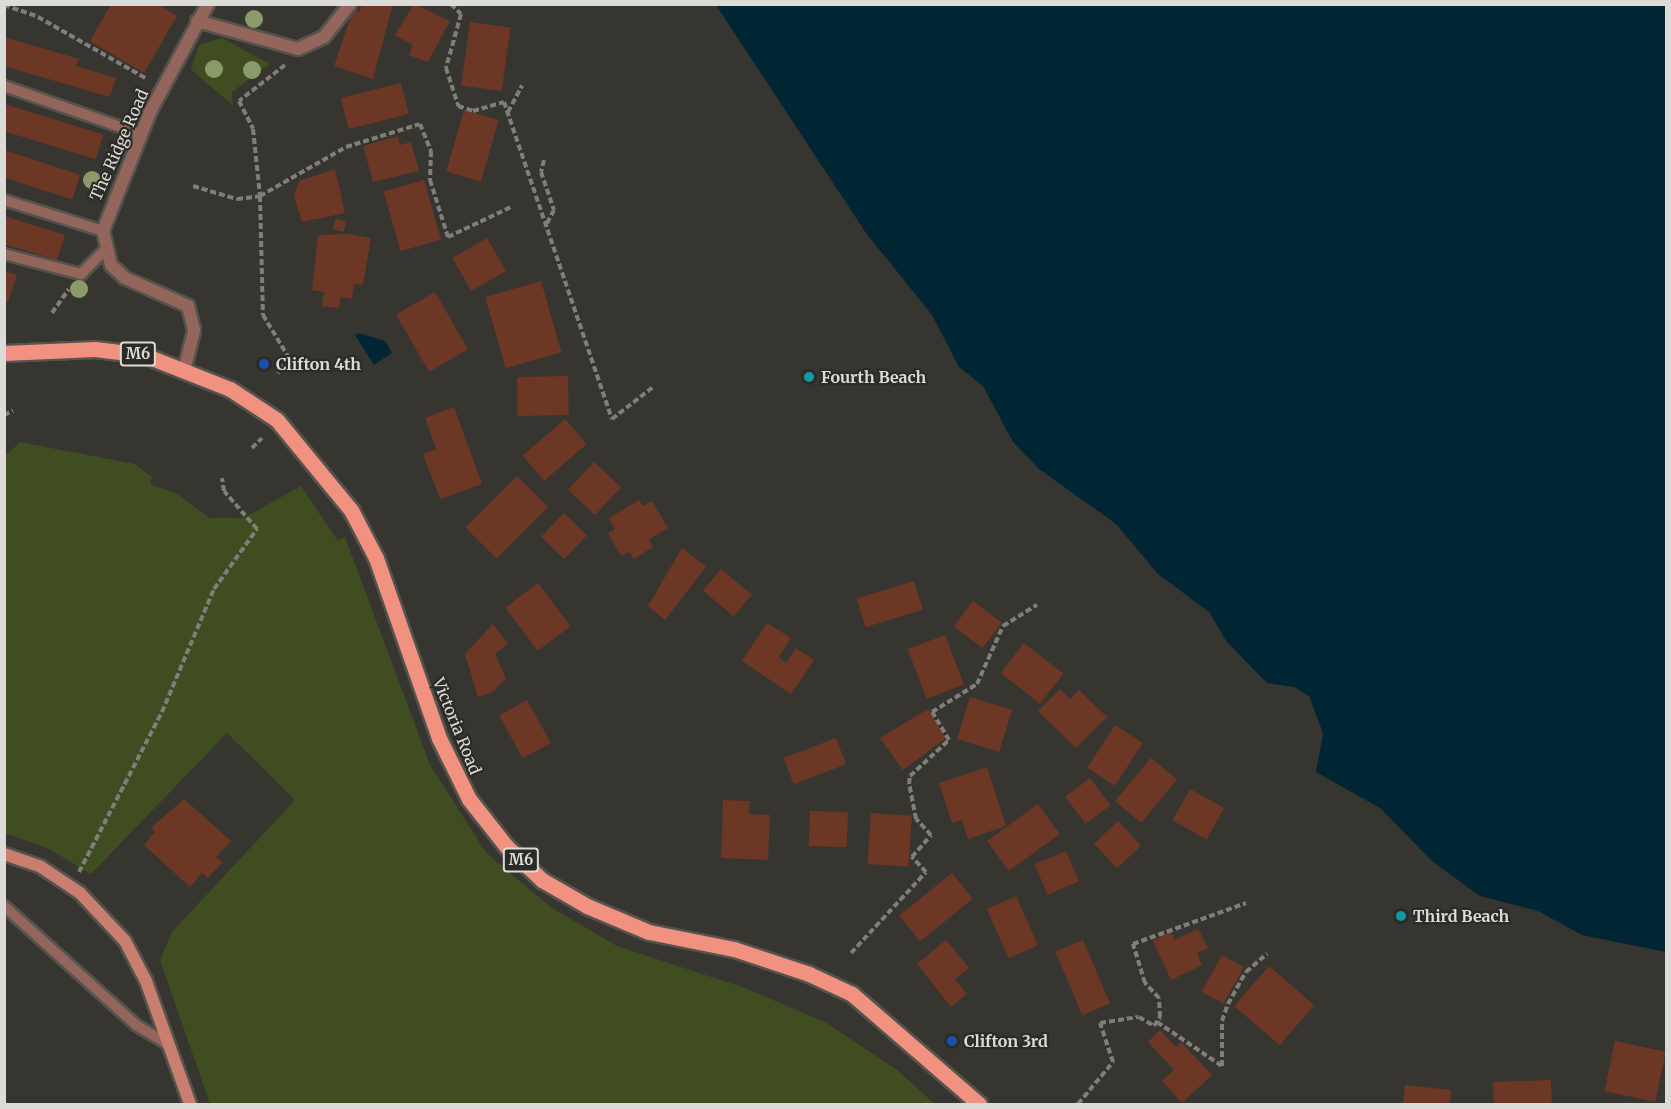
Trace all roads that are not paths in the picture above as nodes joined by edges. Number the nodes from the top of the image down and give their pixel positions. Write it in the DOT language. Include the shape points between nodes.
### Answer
graph roads {
  1 [pos="208,4"];
  2 [pos="350,4"];
  3 [pos="197,21"];
  4 [pos="4,86"];
  5 [pos="140,134"];
  6 [pos="4,200"];
  7 [pos="103,231"];
  8 [pos="105,250"];
  9 [pos="4,254"];
  10 [pos="4,353"];
  11 [pos="185,367"];
  12 [pos="4,854"];
  13 [pos="4,906"];
  14 [pos="169,1045"];
  15 [pos="190,1104"];
  16 [pos="979,1104"];
  1 -- 3 [label="street, The Ridge Road"];
  2 -- 3 [label="street" via="324,37 308,47 285,50"];
  3 -- 5 [label="street, The Ridge Road"];
  4 -- 5 [label="lane"];
  5 -- 7 [label="street, The Ridge Road"];
  6 -- 7 [label="lane"];
  7 -- 8 [label="street, The Ridge Road"];
  8 -- 9 [label="lane" via="81,274"];
  8 -- 11 [label="street, The Ridge Road" via="125,278 188,306 195,330"];
  10 -- 11 [label="main road, Victoria Road / M6" via="95,349"];
  11 -- 16 [label="main road, Victoria Road / M6" via="277,420 331,480 376,558 440,738 469,799 542,880 587,906 649,932 734,949 852,994"];
  12 -- 14 [label="main road" via="55,875 106,918 141,969"];
  13 -- 14 [label="lane" via="136,1025"];
  14 -- 15 [label="main road"];
}
